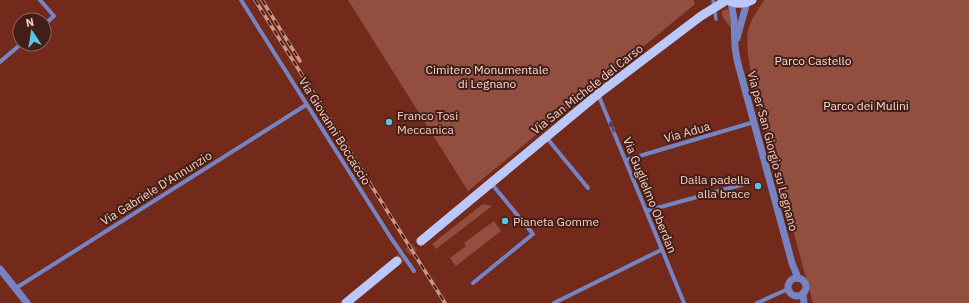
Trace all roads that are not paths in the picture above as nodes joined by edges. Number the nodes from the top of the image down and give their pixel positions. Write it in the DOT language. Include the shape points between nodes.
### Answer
graph roads {
  1 [pos="40,0"];
  2 [pos="241,0"];
  3 [pos="728,1"];
  4 [pos="750,1"];
  5 [pos="714,3"];
  6 [pos="50,12"];
  7 [pos="716,18"];
  8 [pos="735,44"];
  9 [pos="12,52"];
  10 [pos="0,62"];
  11 [pos="598,94"];
  12 [pos="306,105"];
  13 [pos="754,122"];
  14 [pos="546,137"];
  15 [pos="626,160"];
  16 [pos="490,183"];
  17 [pos="748,183"];
  18 [pos="588,188"];
  19 [pos="646,211"];
  20 [pos="421,241"];
  21 [pos="661,250"];
  22 [pos="397,261"];
  23 [pos="0,269"];
  24 [pos="414,271"];
  25 [pos="796,278"];
  26 [pos="473,283"];
  27 [pos="16,288"];
  28 [pos="788,289"];
  29 [pos="800,294"];
  30 [pos="27,303"];
  31 [pos="346,303"];
  32 [pos="554,303"];
  33 [pos="684,303"];
  34 [pos="757,303"];
  35 [pos="803,303"];
  1 -- 6 [label="street"];
  2 -- 12 [label="street, Via Giovanni Boccaccio"];
  3 -- 4 [label="main road" via="736,4"];
  3 -- 5 [label="main road, Via San Michele del Carso"];
  3 -- 8 [label="street, Via per San Giorgio su Legnano" via="734,19"];
  4 -- 8 [label="street, Via per San Giorgio su Legnano"];
  5 -- 7 [label="street"];
  5 -- 11 [label="main road, Via San Michele del Carso" via="701,16"];
  8 -- 13 [label="street, Via per San Giorgio su Legnano"];
  9 -- 10 [label="street"];
  11 -- 14 [label="main road, Via San Michele del Carso"];
  15 -- 11 [label="street, Via Guglielmo Oberdan, one-way"];
  12 -- 24 [label="street, Via Giovanni Boccaccio"];
  12 -- 27 [label="street, Via Gabriele D'Annunzio"];
  13 -- 15 [label="street, Via Adua"];
  13 -- 25 [label="street, Via per San Giorgio su Legnano"];
  14 -- 16 [label="main road, Via San Michele del Carso"];
  14 -- 18 [label="street"];
  15 -- 19 [label="street, Via Guglielmo Oberdan"];
  16 -- 20 [label="main road, Via San Michele del Carso"];
  16 -- 26 [label="street" via="532,234"];
  17 -- 19 [label="street"];
  19 -- 21 [label="street, Via Guglielmo Oberdan"];
  21 -- 32 [label="street"];
  21 -- 33 [label="street, Via Guglielmo Oberdan"];
  22 -- 31 [label="main road"];
  23 -- 27 [label="street"];
  25 -- 28 [label="street" via="788,284"];
  25 -- 29 [label="street, Via per San Giorgio su Legnano" via="803,280 806,286"];
  27 -- 30 [label="street"];
  28 -- 29 [label="street, Via per San Giorgio su Legnano" via="792,294"];
  28 -- 34 [label="street"];
  29 -- 35 [label="street, Via per San Giorgio su Legnano"];
}
